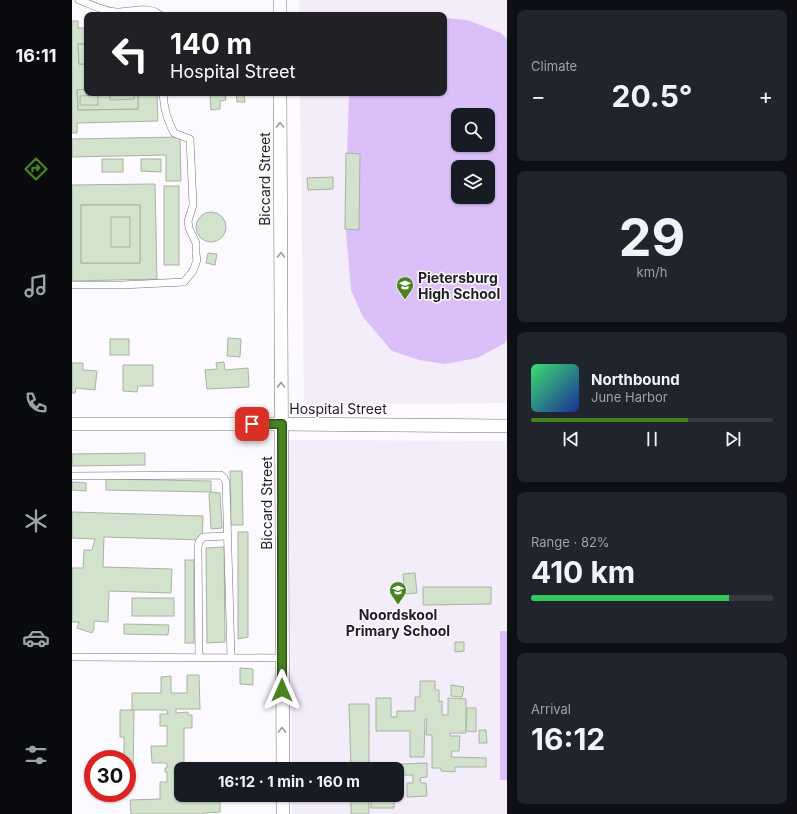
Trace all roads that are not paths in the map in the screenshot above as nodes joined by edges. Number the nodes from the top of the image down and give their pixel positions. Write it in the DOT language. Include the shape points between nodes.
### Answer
graph roads {
  1 [pos="79,0"];
  2 [pos="280,0"];
  3 [pos="116,12"];
  4 [pos="116,12"];
  5 [pos="155,12"];
  6 [pos="280,12"];
  7 [pos="163,96"];
  8 [pos="280,96"];
  9 [pos="72,285"];
  10 [pos="72,424"];
  11 [pos="282,424"];
  12 [pos="507,426"];
  13 [pos="72,476"];
  14 [pos="228,536"];
  15 [pos="72,657"];
  16 [pos="199,657"];
  17 [pos="231,657"];
  18 [pos="282,658"];
  19 [pos="283,762"];
  20 [pos="283,802"];
  21 [pos="283,814"];
  1 -- 4 [label="lane"];
  2 -- 6 [label="street"];
  3 -- 5 [label="lane"];
  7 -- 9 [label="lane" via="164,108 174,134 190,139 193,205 188,221 196,243 197,260 193,272 184,282"];
  11 -- 8 [label="street, Biccard Street, one-way"];
  10 -- 11 [label="street, Hospital Street"];
  11 -- 12 [label="street, Hospital Street"];
  11 -- 18 [label="street, Biccard Street"];
  13 -- 14 [label="lane" via="221,475 226,482"];
  14 -- 16 [label="lane" via="203,537 199,542"];
  14 -- 17 [label="lane"];
  15 -- 16 [label="lane"];
  16 -- 17 [label="lane"];
  17 -- 18 [label="lane"];
  19 -- 18 [label="street, Biccard Street, one-way"];
  20 -- 21 [label="street"];
}
